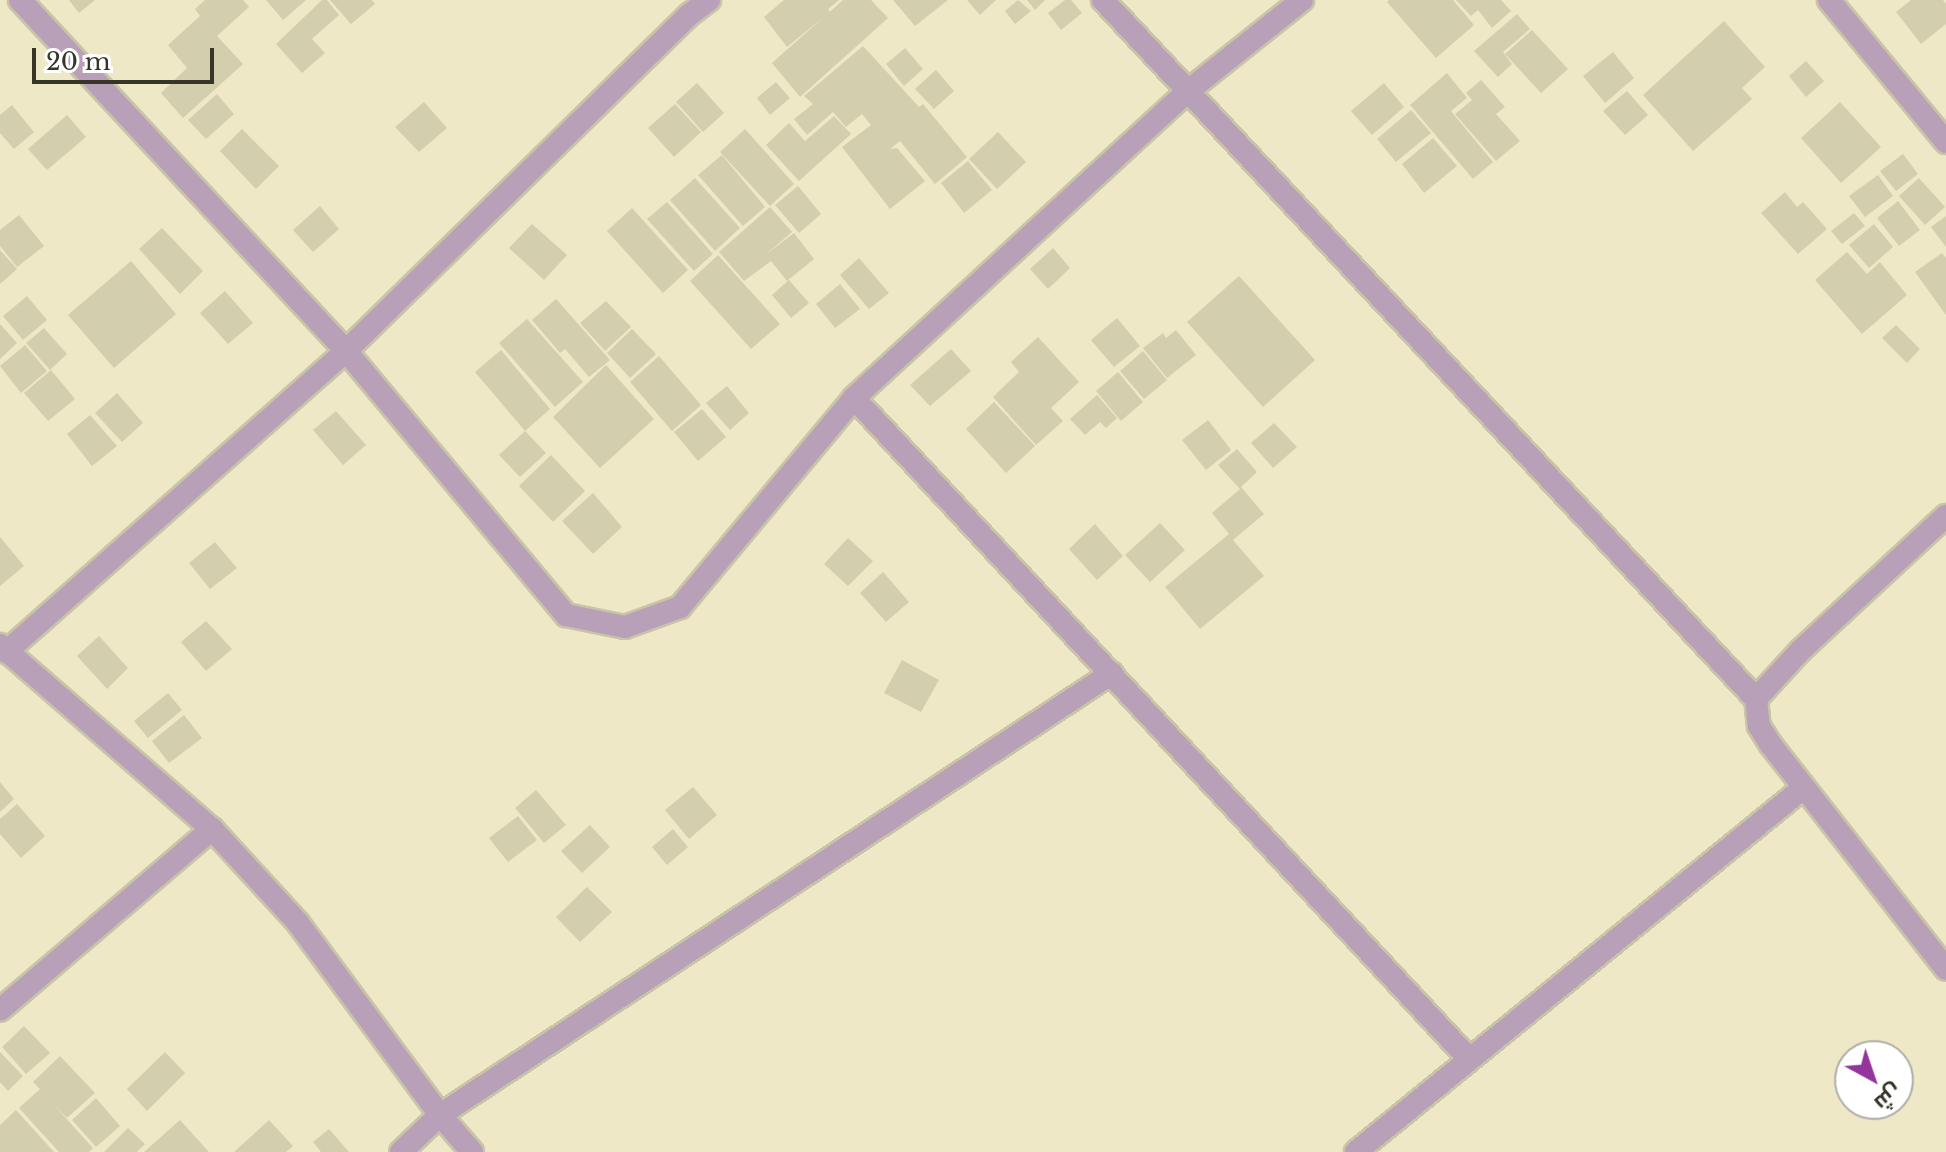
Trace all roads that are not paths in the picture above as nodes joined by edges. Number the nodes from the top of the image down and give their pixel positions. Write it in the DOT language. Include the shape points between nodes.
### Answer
graph roads {
  1 [pos="20,0"];
  2 [pos="709,0"];
  3 [pos="1103,0"];
  4 [pos="1302,0"];
  5 [pos="1829,0"];
  6 [pos="683,8"];
  7 [pos="1188,91"];
  8 [pos="1946,142"];
  9 [pos="346,351"];
  10 [pos="854,398"];
  11 [pos="1946,516"];
  12 [pos="3,649"];
  13 [pos="1112,673"];
  14 [pos="1756,699"];
  15 [pos="1802,789"];
  16 [pos="212,829"];
  17 [pos="1946,969"];
  18 [pos="0,1010"];
  19 [pos="1469,1059"];
  20 [pos="440,1115"];
  21 [pos="401,1152"];
  22 [pos="472,1152"];
  23 [pos="1356,1152"];
  1 -- 9 [label="street"];
  2 -- 6 [label="street"];
  3 -- 7 [label="street"];
  4 -- 7 [label="street"];
  5 -- 8 [label="street"];
  6 -- 9 [label="street"];
  7 -- 10 [label="street"];
  7 -- 14 [label="street"];
  9 -- 10 [label="street" via="566,615 625,627 680,607"];
  9 -- 12 [label="street"];
  10 -- 13 [label="street"];
  11 -- 14 [label="street" via="1800,651"];
  12 -- 16 [label="street"];
  13 -- 19 [label="street"];
  13 -- 20 [label="street"];
  14 -- 15 [label="street" via="1759,726"];
  15 -- 17 [label="street"];
  15 -- 19 [label="street"];
  16 -- 18 [label="street"];
  16 -- 20 [label="street" via="298,923"];
  19 -- 23 [label="street"];
  20 -- 21 [label="street"];
  20 -- 22 [label="street"];
}
